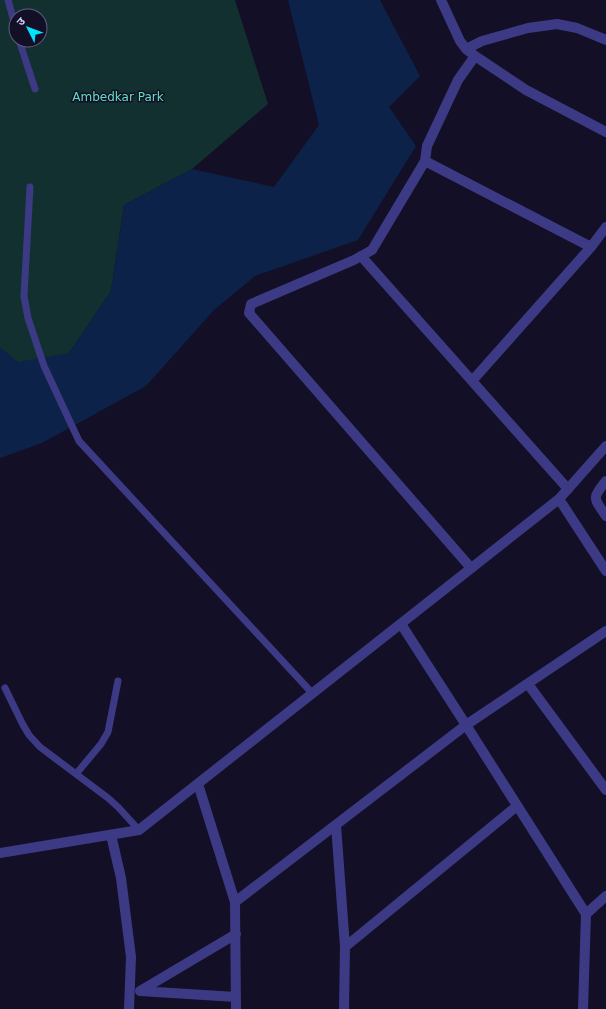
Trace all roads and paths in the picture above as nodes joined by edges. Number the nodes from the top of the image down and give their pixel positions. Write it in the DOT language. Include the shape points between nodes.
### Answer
graph roads {
  1 [pos="441,0"];
  2 [pos="606,40"];
  3 [pos="22,48"];
  4 [pos="466,50"];
  5 [pos="475,56"];
  6 [pos="35,89"];
  7 [pos="606,132"];
  8 [pos="425,161"];
  9 [pos="30,187"];
  10 [pos="606,227"];
  11 [pos="591,247"];
  12 [pos="361,256"];
  13 [pos="472,381"];
  14 [pos="606,446"];
  15 [pos="606,481"];
  16 [pos="568,489"];
  17 [pos="559,499"];
  18 [pos="606,516"];
  19 [pos="471,568"];
  20 [pos="606,571"];
  21 [pos="401,624"];
  22 [pos="606,631"];
  23 [pos="118,681"];
  24 [pos="528,684"];
  25 [pos="5,688"];
  26 [pos="312,694"];
  27 [pos="466,725"];
  28 [pos="76,774"];
  29 [pos="198,784"];
  30 [pos="606,790"];
  31 [pos="518,806"];
  32 [pos="336,825"];
  33 [pos="139,830"];
  34 [pos="111,835"];
  35 [pos="0,853"];
  36 [pos="606,896"];
  37 [pos="235,902"];
  38 [pos="586,914"];
  39 [pos="236,934"];
  40 [pos="345,947"];
  41 [pos="130,990"];
  42 [pos="140,991"];
  43 [pos="236,997"];
  44 [pos="129,1009"];
  45 [pos="236,1009"];
  46 [pos="344,1009"];
  47 [pos="583,1009"];
  1 -- 4 [label="street"];
  2 -- 4 [label="street" via="577,28 557,24 528,28 495,37"];
  3 -- 6 [label="lane"];
  4 -- 5 [label="street"];
  5 -- 7 [label="street" via="526,90"];
  5 -- 8 [label="street" via="458,80 427,146"];
  8 -- 11 [label="street"];
  8 -- 12 [label="street" via="372,250"];
  9 -- 26 [label="lane" via="24,296 28,318 44,366 79,440"];
  10 -- 11 [label="street"];
  11 -- 13 [label="street"];
  12 -- 13 [label="street"];
  12 -- 19 [label="street" via="251,304 249,313"];
  13 -- 16 [label="street"];
  14 -- 16 [label="street"];
  15 -- 18 [label="street" via="595,497"];
  16 -- 17 [label="street"];
  17 -- 19 [label="street"];
  17 -- 20 [label="street"];
  19 -- 21 [label="street"];
  21 -- 26 [label="street"];
  21 -- 27 [label="street"];
  22 -- 24 [label="street"];
  23 -- 28 [label="lane" via="108,732"];
  24 -- 27 [label="street"];
  24 -- 30 [label="street"];
  25 -- 28 [label="lane" via="30,735 40,747"];
  26 -- 29 [label="street"];
  27 -- 31 [label="street"];
  27 -- 32 [label="street"];
  28 -- 33 [label="lane" via="108,798"];
  29 -- 33 [label="street"];
  29 -- 37 [label="street"];
  31 -- 38 [label="street"];
  31 -- 40 [label="street"];
  32 -- 37 [label="street"];
  32 -- 40 [label="street"];
  33 -- 34 [label="street"];
  34 -- 35 [label="street"];
  34 -- 41 [label="street" via="121,878 131,957"];
  36 -- 38 [label="street"];
  37 -- 39 [label="street"];
  38 -- 47 [label="street"];
  39 -- 42 [label="street"];
  39 -- 43 [label="street"];
  40 -- 46 [label="street"];
  41 -- 42 [label="street"];
  41 -- 44 [label="street"];
  42 -- 43 [label="street"];
  43 -- 45 [label="street"];
}
